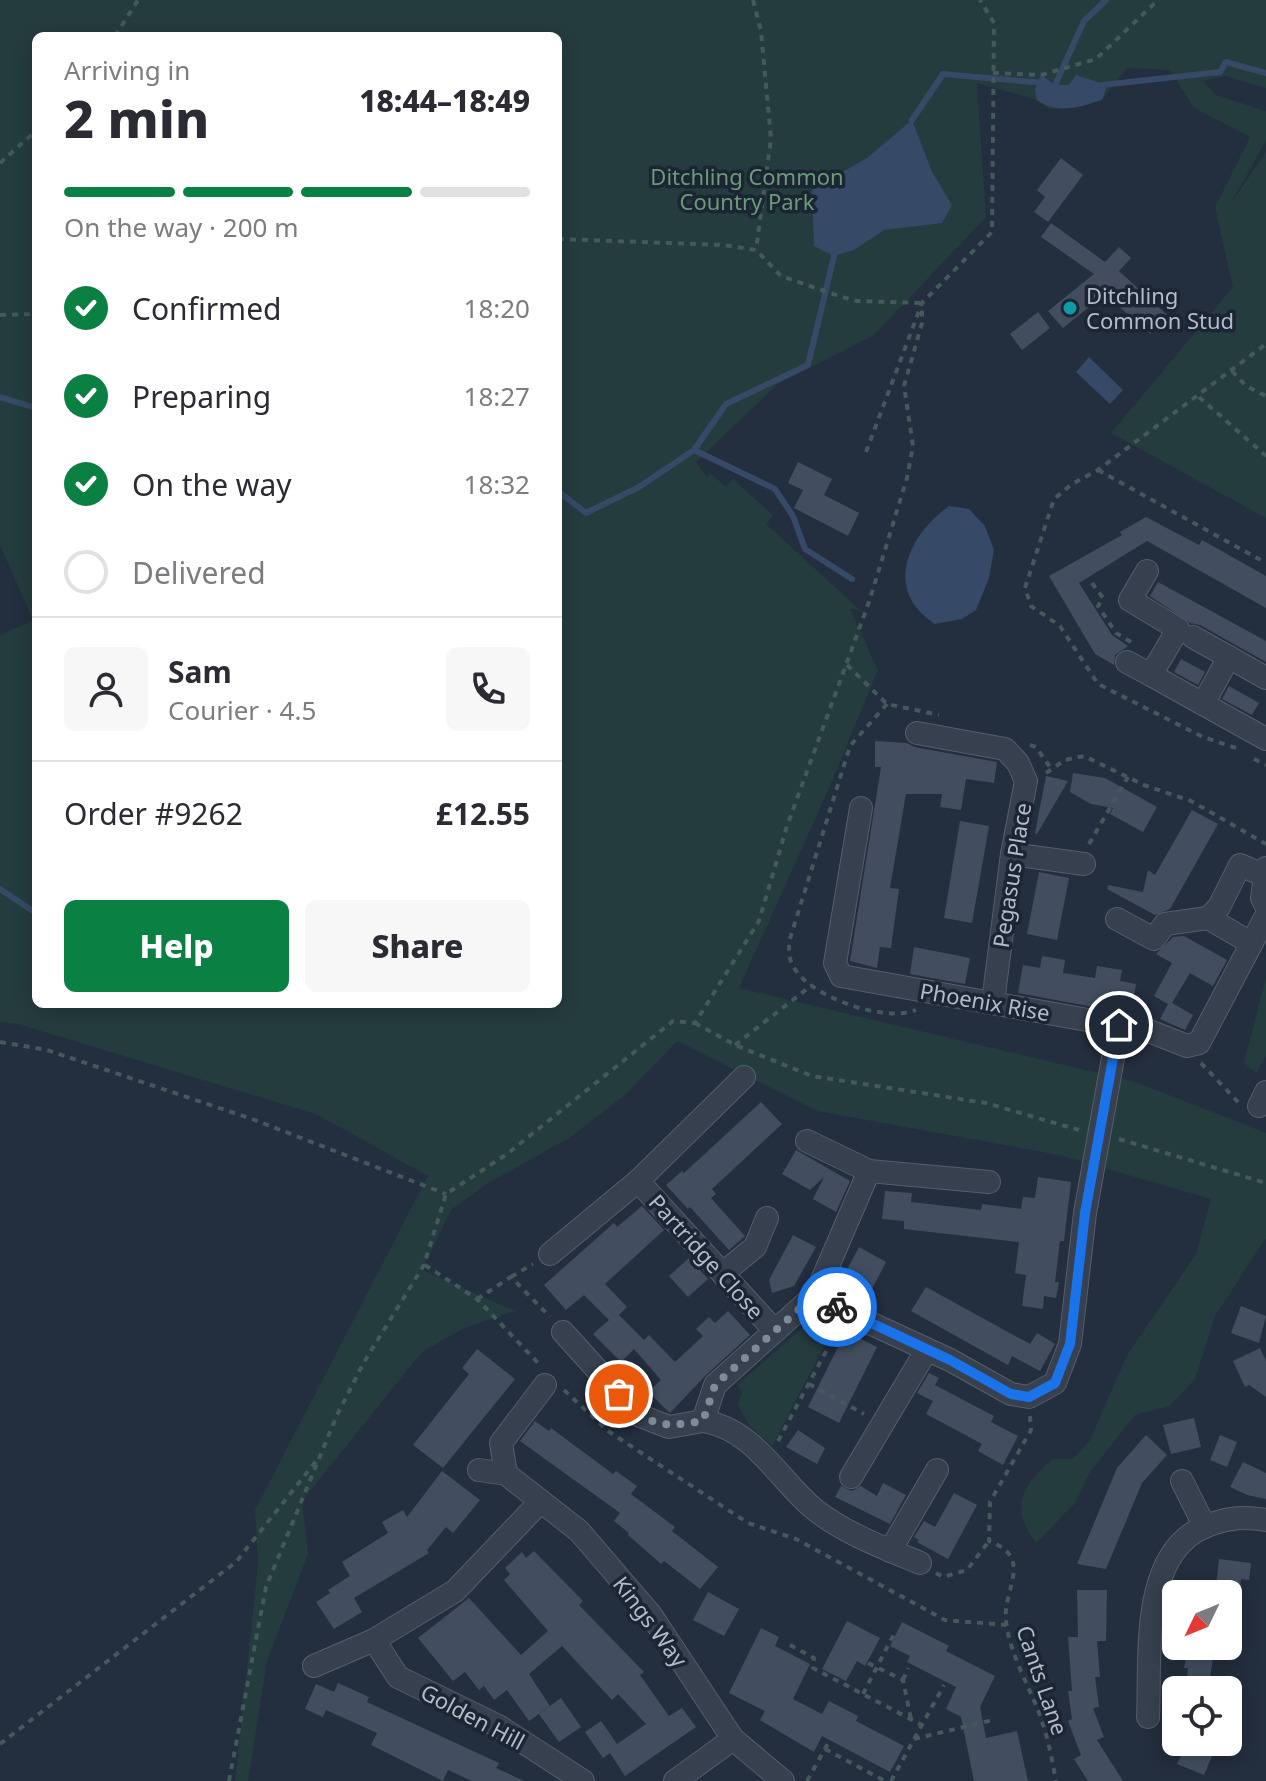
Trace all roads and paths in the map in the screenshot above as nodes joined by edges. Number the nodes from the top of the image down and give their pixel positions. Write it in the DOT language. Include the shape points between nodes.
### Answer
graph roads {
  1 [pos="138,0"];
  2 [pos="753,0"];
  3 [pos="980,0"];
  4 [pos="1158,0"];
  5 [pos="118,32"];
  6 [pos="993,74"];
  7 [pos="32,135"];
  8 [pos="0,163"];
  9 [pos="562,239"];
  10 [pos="756,250"];
  11 [pos="922,303"];
  12 [pos="32,314"];
  13 [pos="0,315"];
  14 [pos="1266,344"];
  15 [pos="1232,371"];
  16 [pos="1266,396"];
  17 [pos="866,452"];
  18 [pos="1266,456"];
  19 [pos="1098,470"];
  20 [pos="1266,563"];
  21 [pos="1147,571"];
  22 [pos="1092,583"];
  23 [pos="1193,637"];
  24 [pos="1229,657"];
  25 [pos="1127,662"];
  26 [pos="847,665"];
  27 [pos="1151,675"];
  28 [pos="1266,678"];
  29 [pos="887,704"];
  30 [pos="1203,704"];
  31 [pos="917,733"];
  32 [pos="1266,739"];
  33 [pos="1128,777"];
  34 [pos="1026,781"];
  35 [pos="861,808"];
  36 [pos="1266,844"];
  37 [pos="1012,854"];
  38 [pos="1081,864"];
  39 [pos="1264,872"];
  40 [pos="1266,906"];
  41 [pos="1266,916"];
  42 [pos="1208,918"];
  43 [pos="1117,919"];
  44 [pos="1251,943"];
  45 [pos="812,985"];
  46 [pos="993,1002"];
  47 [pos="695,1023"];
  48 [pos="1119,1025"];
  49 [pos="0,1042"];
  50 [pos="735,1045"];
  51 [pos="1187,1046"];
  52 [pos="744,1077"];
  53 [pos="1256,1102"];
  54 [pos="1100,1136"];
  55 [pos="807,1141"];
  56 [pos="869,1171"];
  57 [pos="638,1181"];
  58 [pos="989,1182"];
  59 [pos="1266,1183"];
  60 [pos="446,1194"];
  61 [pos="767,1218"];
  62 [pos="550,1254"];
  63 [pos="424,1265"];
  64 [pos="723,1273"];
  65 [pos="816,1294"];
  66 [pos="477,1299"];
  67 [pos="846,1312"];
  68 [pos="775,1331"];
  69 [pos="563,1332"];
  70 [pos="926,1351"];
  71 [pos="552,1383"];
  72 [pos="809,1384"];
  73 [pos="1029,1397"];
  74 [pos="703,1421"];
  75 [pos="884,1424"];
  76 [pos="324,1452"];
  77 [pos="768,1460"];
  78 [pos="479,1470"];
  79 [pos="937,1470"];
  80 [pos="506,1474"];
  81 [pos="851,1477"];
  82 [pos="1182,1481"];
  83 [pos="540,1502"];
  84 [pos="1266,1520"];
  85 [pos="1205,1527"];
  86 [pos="989,1541"];
  87 [pos="890,1551"];
  88 [pos="920,1563"];
  89 [pos="1006,1625"];
  90 [pos="894,1634"];
  91 [pos="374,1640"];
  92 [pos="790,1645"];
  93 [pos="868,1663"];
  94 [pos="314,1666"];
  95 [pos="877,1668"];
  96 [pos="908,1668"];
  97 [pos="903,1680"];
  98 [pos="944,1685"];
  99 [pos="863,1694"];
  100 [pos="1148,1717"];
  101 [pos="911,1719"];
  102 [pos="993,1720"];
  103 [pos="922,1725"];
  104 [pos="831,1738"];
  105 [pos="733,1739"];
  106 [pos="914,1739"];
  107 [pos="0,1744"];
  108 [pos="825,1749"];
  109 [pos="229,1781"];
  110 [pos="583,1781"];
  111 [pos="675,1781"];
  112 [pos="783,1781"];
  113 [pos="807,1781"];
  114 [pos="888,1781"];
  115 [pos="1056,1781"];
  1 -- 5 [label="path"];
  2 -- 10 [label="path" via="771,139"];
  3 -- 6 [label="path" via="994,23"];
  4 -- 6 [label="path" via="1096,59 1041,75"];
  6 -- 11 [label="path" via="992,232"];
  7 -- 8 [label="path"];
  9 -- 10 [label="path"];
  10 -- 11 [label="path" via="781,276 839,296"];
  11 -- 17 [label="path"];
  11 -- 26 [label="path" via="922,323 904,386 913,446 907,478"];
  12 -- 13 [label="path"];
  14 -- 15 [label="path"];
  15 -- 16 [label="path"];
  15 -- 18 [label="path" via="1198,396"];
  19 -- 20 [label="path"];
  21 -- 27 [label="street" via="1130,600 1178,629"];
  22 -- 25 [label="path" via="1103,598 1098,606 1116,633 1137,645"];
  23 -- 24 [label="street"];
  24 -- 28 [label="street"];
  24 -- 30 [label="street"];
  25 -- 27 [label="street"];
  26 -- 29 [label="path"];
  26 -- 47 [label="path" via="787,826 759,921"];
  27 -- 30 [label="street"];
  30 -- 32 [label="street"];
  31 -- 34 [label="street, Pegasus Place" via="1005,749"];
  33 -- 34 [label="path" via="1084,756"];
  33 -- 36 [label="path" via="1191,801"];
  33 -- 38 [label="path"];
  34 -- 37 [label="street, Pegasus Place"];
  35 -- 46 [label="street, Phoenix Rise" via="835,963 841,976"];
  37 -- 38 [label="street"];
  37 -- 46 [label="street, Pegasus Place"];
  39 -- 40 [label="street"];
  39 -- 42 [label="street" via="1240,865"];
  41 -- 44 [label="street"];
  42 -- 43 [label="street" via="1165,924 1154,939"];
  42 -- 44 [label="street"];
  44 -- 51 [label="street" via="1199,1043"];
  45 -- 50 [label="path"];
  46 -- 48 [label="street, Phoenix Rise"];
  47 -- 50 [label="path"];
  47 -- 60 [label="path" via="673,1021 507,1154"];
  48 -- 51 [label="street, Phoenix Rise"];
  48 -- 54 [label="street"];
  49 -- 60 [label="path" via="47,1050 252,1119"];
  50 -- 54 [label="path" via="812,1076 986,1103"];
  51 -- 53 [label="path"];
  52 -- 57 [label="street, Partridge Close"];
  54 -- 59 [label="path"];
  54 -- 73 [label="street" via="1070,1344 1055,1383"];
  55 -- 56 [label="street"];
  56 -- 58 [label="street"];
  56 -- 65 [label="street"];
  57 -- 62 [label="street, Partridge Close"];
  57 -- 64 [label="street, Partridge Close"];
  60 -- 63 [label="path"];
  61 -- 64 [label="street" via="755,1247"];
  63 -- 66 [label="path"];
  63 -- 76 [label="path" via="364,1362"];
  64 -- 68 [label="street, Partridge Close"];
  65 -- 67 [label="street"];
  65 -- 68 [label="street"];
  66 -- 69 [label="path" via="511,1277"];
  66 -- 71 [label="path"];
  67 -- 70 [label="street"];
  67 -- 72 [label="path"];
  68 -- 74 [label="street" via="715,1385"];
  69 -- 74 [label="street" via="638,1415 669,1427"];
  70 -- 73 [label="street" via="1011,1394"];
  70 -- 75 [label="street"];
  71 -- 80 [label="street" via="501,1443"];
  71 -- 89 [label="path" via="608,1431 748,1523 796,1539 945,1620"];
  72 -- 75 [label="path"];
  72 -- 77 [label="path"];
  73 -- 86 [label="path" via="1031,1430 990,1502"];
  74 -- 77 [label="street" via="746,1440"];
  75 -- 81 [label="street"];
  76 -- 107 [label="path" via="236,1562"];
  76 -- 109 [label="path" via="266,1587"];
  77 -- 87 [label="street" via="829,1520"];
  78 -- 80 [label="street"];
  79 -- 87 [label="street"];
  80 -- 83 [label="street, Kings Way"];
  82 -- 85 [label="street"];
  83 -- 91 [label="street" via="455,1591"];
  83 -- 105 [label="street, Kings Way" via="579,1531 651,1615"];
  84 -- 85 [label="street" via="1244,1516"];
  85 -- 100 [label="street" via="1184,1540 1161,1573"];
  86 -- 88 [label="path" via="967,1570 943,1577"];
  86 -- 89 [label="path, Cants Lane" via="1012,1558"];
  87 -- 88 [label="street"];
  89 -- 115 [label="path, Cants Lane" via="1045,1728"];
  90 -- 95 [label="path"];
  91 -- 94 [label="street"];
  91 -- 110 [label="street, Golden Hill" via="398,1677 500,1727"];
  92 -- 99 [label="path" via="814,1658 813,1668"];
  93 -- 95 [label="path"];
  95 -- 97 [label="path"];
  95 -- 99 [label="path"];
  96 -- 97 [label="path"];
  97 -- 101 [label="path"];
  98 -- 103 [label="path"];
  99 -- 101 [label="path"];
  101 -- 103 [label="path"];
  102 -- 106 [label="path"];
  103 -- 106 [label="path"];
  104 -- 108 [label="path"];
  105 -- 111 [label="street"];
  105 -- 112 [label="street, Kings Way"];
  106 -- 114 [label="path"];
  108 -- 113 [label="path"];
  108 -- 114 [label="path"];
}
